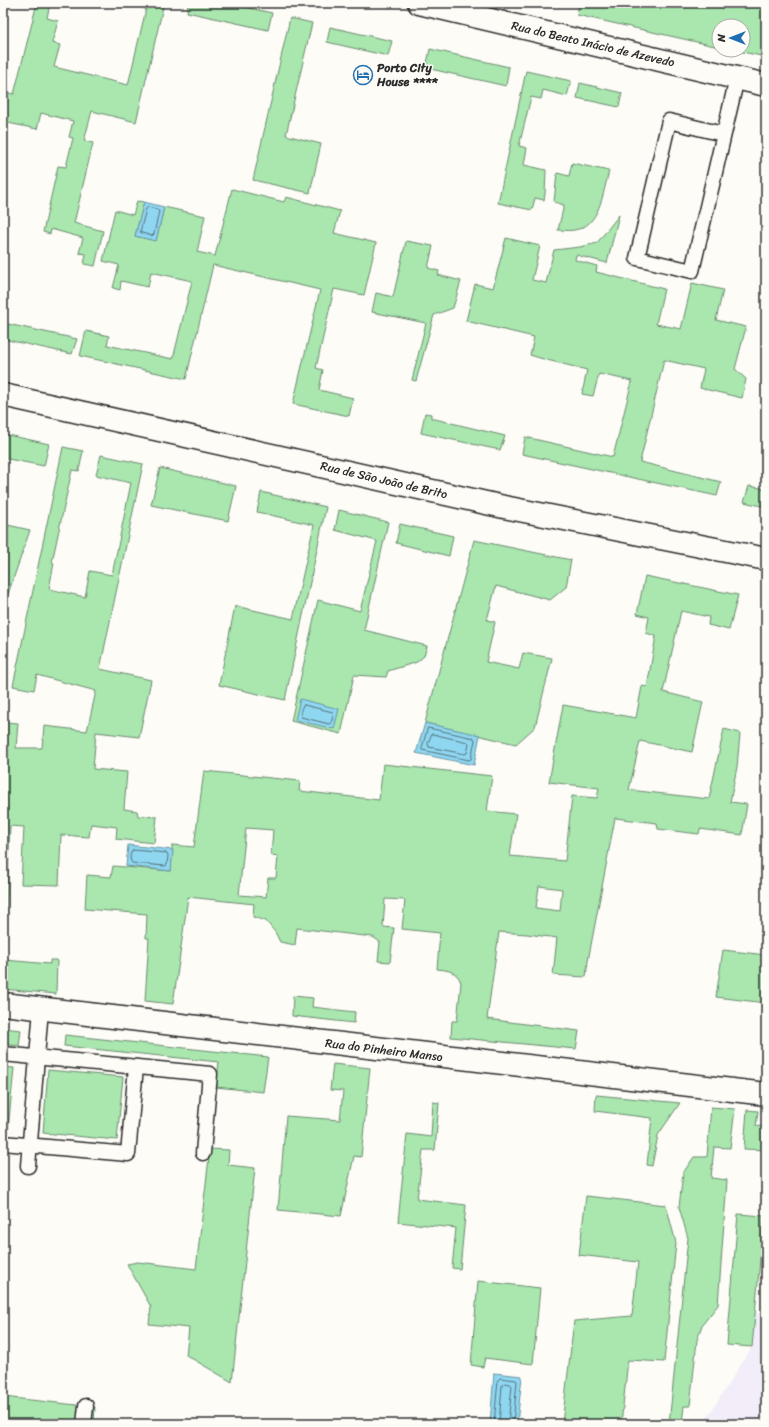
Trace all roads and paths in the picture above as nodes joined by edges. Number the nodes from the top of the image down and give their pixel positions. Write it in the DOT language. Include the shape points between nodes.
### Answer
graph roads {
  1 [pos="420,3"];
  2 [pos="737,78"];
  3 [pos="766,85"];
  4 [pos="723,134"];
  5 [pos="3,395"];
  6 [pos="766,559"];
  7 [pos="3,1004"];
  8 [pos="41,1009"];
  9 [pos="3,1054"];
  10 [pos="37,1057"];
  11 [pos="136,1067"];
  12 [pos="766,1094"];
  13 [pos="3,1143"];
  14 [pos="30,1146"];
  15 [pos="203,1153"];
  16 [pos="28,1166"];
  17 [pos="86,1406"];
  18 [pos="84,1424"];
  1 -- 2 [label="main road, Rua do Beato Inácio de Azevedo"];
  2 -- 3 [label="main road, Rua do Beato Inácio de Azevedo"];
  2 -- 4 [label="lane"];
  4 -- 4 [label="lane" via="692,271 637,258 669,121"];
  5 -- 6 [label="main road, Rua de São João de Brito" via="510,508"];
  7 -- 8 [label="main road, Rua do Pinheiro Manso"];
  8 -- 10 [label="lane"];
  8 -- 12 [label="main road, Rua do Pinheiro Manso"];
  9 -- 10 [label="lane"];
  10 -- 11 [label="lane"];
  10 -- 14 [label="lane"];
  11 -- 14 [label="lane" via="128,1154"];
  11 -- 15 [label="lane" via="210,1074"];
  13 -- 14 [label="lane"];
  14 -- 16 [label="lane"];
  17 -- 18 [label="lane"];
}
